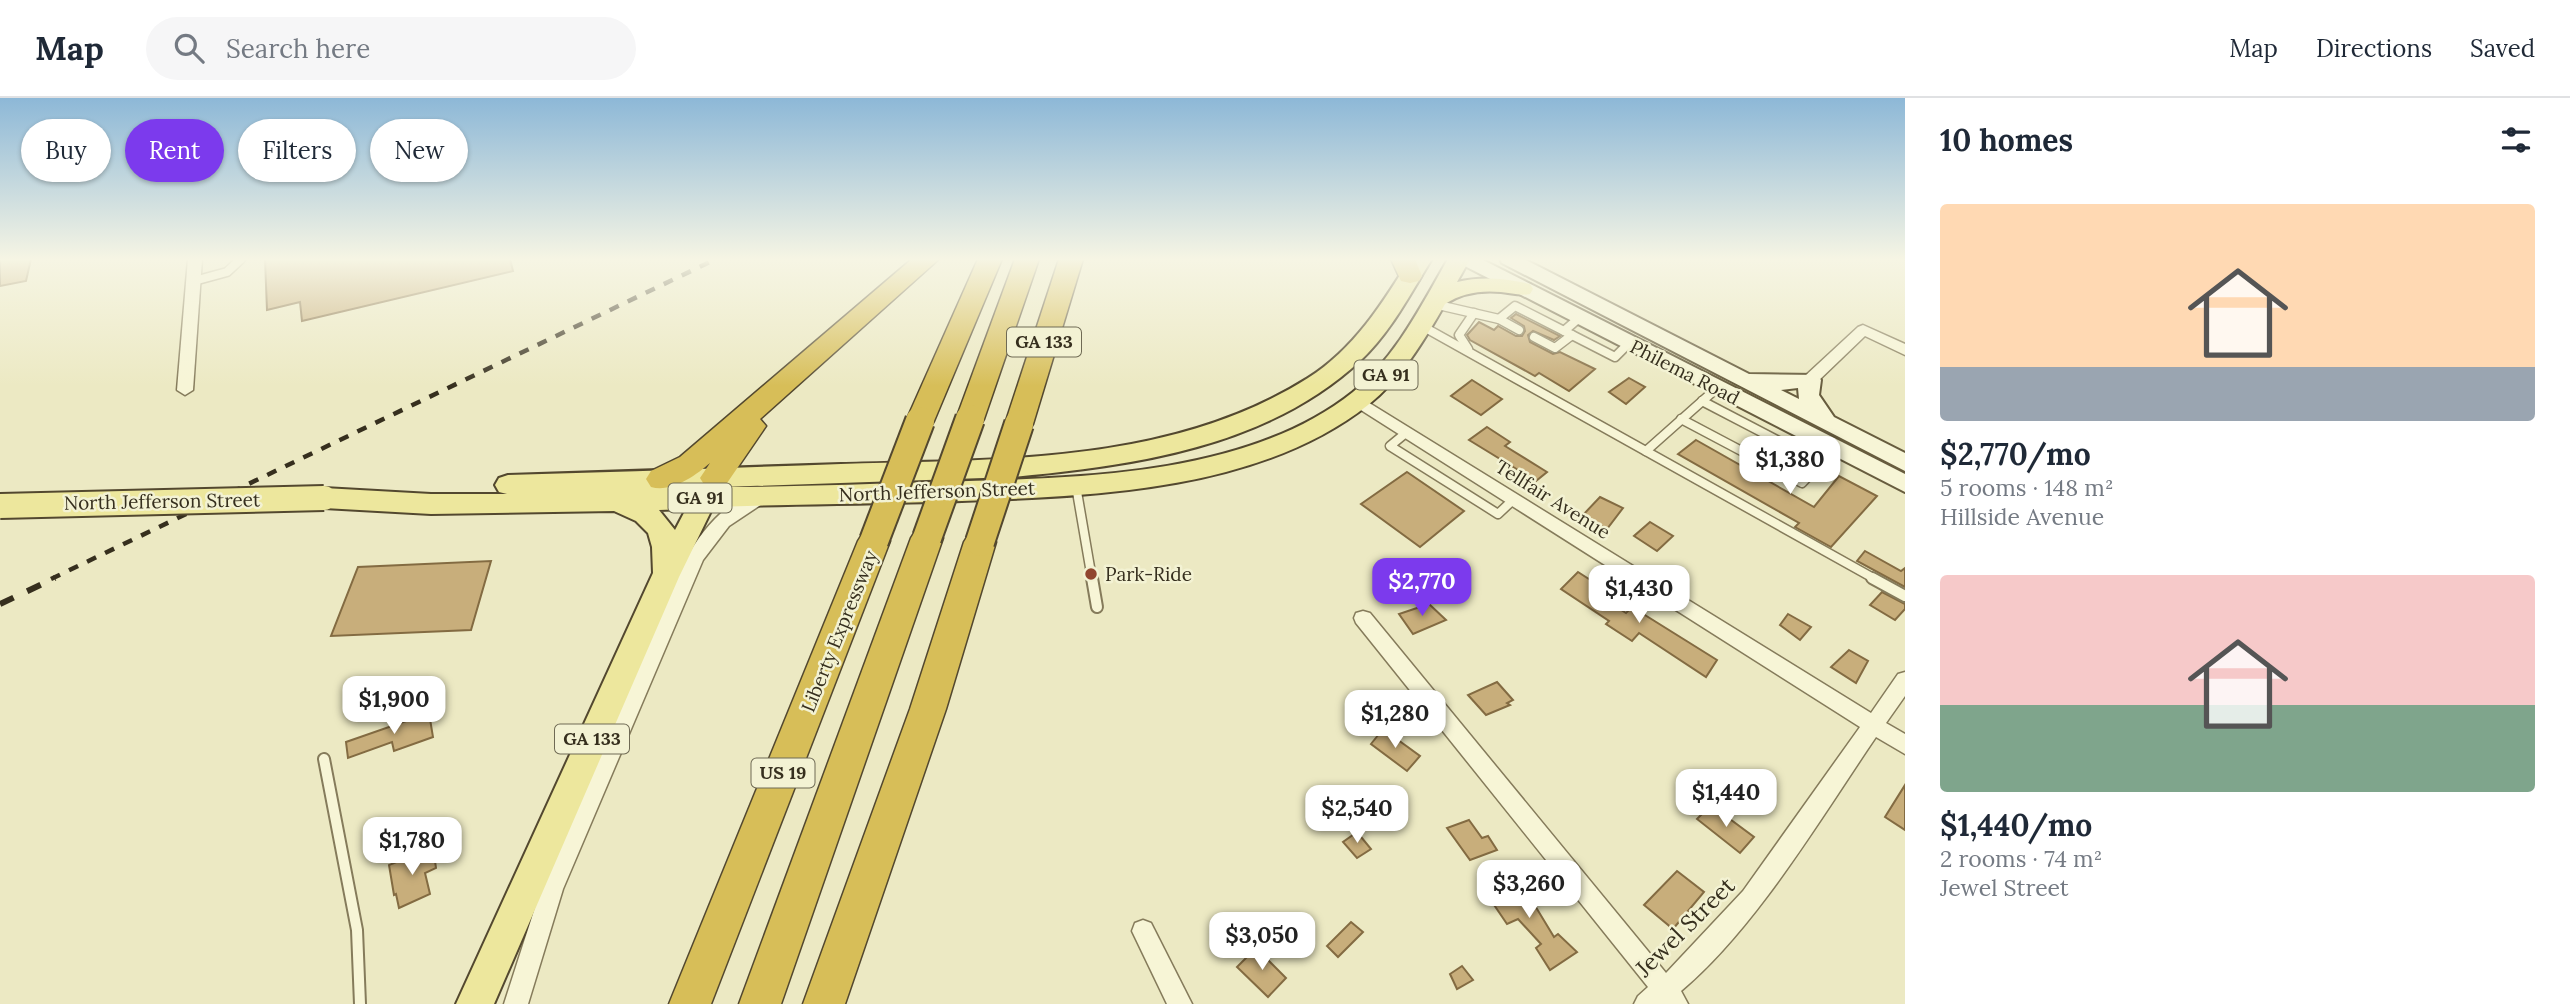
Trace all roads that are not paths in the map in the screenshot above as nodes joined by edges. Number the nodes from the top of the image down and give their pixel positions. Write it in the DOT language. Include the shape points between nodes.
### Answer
graph roads {
  1 [pos="192,301"];
  2 [pos="878,301"];
  3 [pos="972,301"];
  4 [pos="1012,301"];
  5 [pos="1058,301"];
  6 [pos="1390,301"];
  7 [pos="1536,301"];
  8 [pos="1590,301"];
  9 [pos="1435,302"];
  10 [pos="1474,313"];
  11 [pos="1499,319"];
  12 [pos="1521,321"];
  13 [pos="1422,326"];
  14 [pos="1566,328"];
  15 [pos="1540,338"];
  16 [pos="1905,350"];
  17 [pos="1471,354"];
  18 [pos="1735,376"];
  19 [pos="1810,380"];
  20 [pos="779,387"];
  21 [pos="185,390"];
  22 [pos="1710,394"];
  23 [pos="1357,401"];
  24 [pos="1681,419"];
  25 [pos="1828,423"];
  26 [pos="1646,451"];
  27 [pos="1828,456"];
  28 [pos="1905,463"];
  29 [pos="661,479"];
  30 [pos="1905,484"];
  31 [pos="1076,486"];
  32 [pos="710,488"];
  33 [pos="762,496"];
  34 [pos="324,498"];
  35 [pos="598,503"];
  36 [pos="0,506"];
  37 [pos="665,577"];
  38 [pos="1905,596"];
  39 [pos="1097,607"];
  40 [pos="1363,618"];
  41 [pos="1905,680"];
  42 [pos="1872,724"];
  43 [pos="1905,745"];
  44 [pos="324,759"];
  45 [pos="1143,931"];
  46 [pos="1670,996"];
  47 [pos="360,1004"];
  48 [pos="475,1004"];
  49 [pos="516,1004"];
  50 [pos="690,1004"];
  51 [pos="760,1004"];
  52 [pos="824,1004"];
  53 [pos="1180,1004"];
  54 [pos="1646,1004"];
  1 -- 21 [label="street"];
  2 -- 20 [label="highway"];
  3 -- 50 [label="highway, Liberty Expressway / US 19, bridge"];
  4 -- 51 [label="highway, US 19, bridge"];
  5 -- 52 [label="highway, GA 133, bridge" via="928,709"];
  6 -- 32 [label="main road, North Jefferson Street / GA 91" via="1368,338 1321,380 1259,414 1178,442 1108,457 1024,467"];
  7 -- 14 [label="main road, Philema Road"];
  8 -- 18 [label="main road, Philema Road"];
  9 -- 10 [label="lane"];
  9 -- 13 [label="main road, North Jefferson Street / GA 91"];
  10 -- 11 [label="lane"];
  10 -- 17 [label="lane" via="1459,335"];
  11 -- 12 [label="lane"];
  11 -- 12 [label="lane" via="1515,306"];
  12 -- 14 [label="lane"];
  13 -- 17 [label="lane"];
  13 -- 23 [label="main road, North Jefferson Street / GA 91" via="1390,371"];
  14 -- 15 [label="lane" via="1555,348"];
  14 -- 22 [label="main road, Philema Road" via="1629,343"];
  16 -- 19 [label="street" via="1863,330"];
  17 -- 26 [label="lane"];
  18 -- 19 [label="main road" via="1781,383"];
  18 -- 25 [label="main road, Philema Road"];
  19 -- 25 [label="main road" via="1808,396"];
  20 -- 29 [label="highway" via="690,464"];
  20 -- 32 [label="highway"];
  22 -- 24 [label="lane"];
  22 -- 27 [label="main road, Philema Road"];
  23 -- 31 [label="main road, North Jefferson Street / GA 91" via="1299,435 1245,456 1175,474"];
  23 -- 42 [label="street, Tellfair Avenue"];
  24 -- 26 [label="lane"];
  24 -- 27 [label="lane" via="1802,483"];
  25 -- 28 [label="main road, Philema Road"];
  26 -- 38 [label="lane"];
  27 -- 30 [label="main road, Philema Road"];
  29 -- 32 [label="main road, North Jefferson Street / GA 91"];
  29 -- 34 [label="main road, North Jefferson Street / GA 91" via="402,489"];
  31 -- 33 [label="main road, North Jefferson Street / GA 91"];
  31 -- 39 [label="lane"];
  32 -- 33 [label="main road, North Jefferson Street / GA 91"];
  32 -- 35 [label="main road, North Jefferson Street / GA 91"];
  32 -- 37 [label="main road, GA 133"];
  33 -- 49 [label="street" via="716,525 695,559 552,889"];
  34 -- 35 [label="main road, North Jefferson Street / GA 91" via="389,504"];
  34 -- 36 [label="main road, North Jefferson Street / GA 91, bridge"];
  35 -- 37 [label="main road" via="632,507 654,520 666,542"];
  37 -- 48 [label="main road, GA 133"];
  40 -- 46 [label="street"];
  41 -- 42 [label="street, Jewel Street"];
  42 -- 43 [label="street, Tellfair Avenue"];
  42 -- 46 [label="street, Jewel Street" via="1751,899"];
  44 -- 47 [label="lane" via="357,930"];
  45 -- 53 [label="street"];
  46 -- 54 [label="street, Jewel Street"];
}
